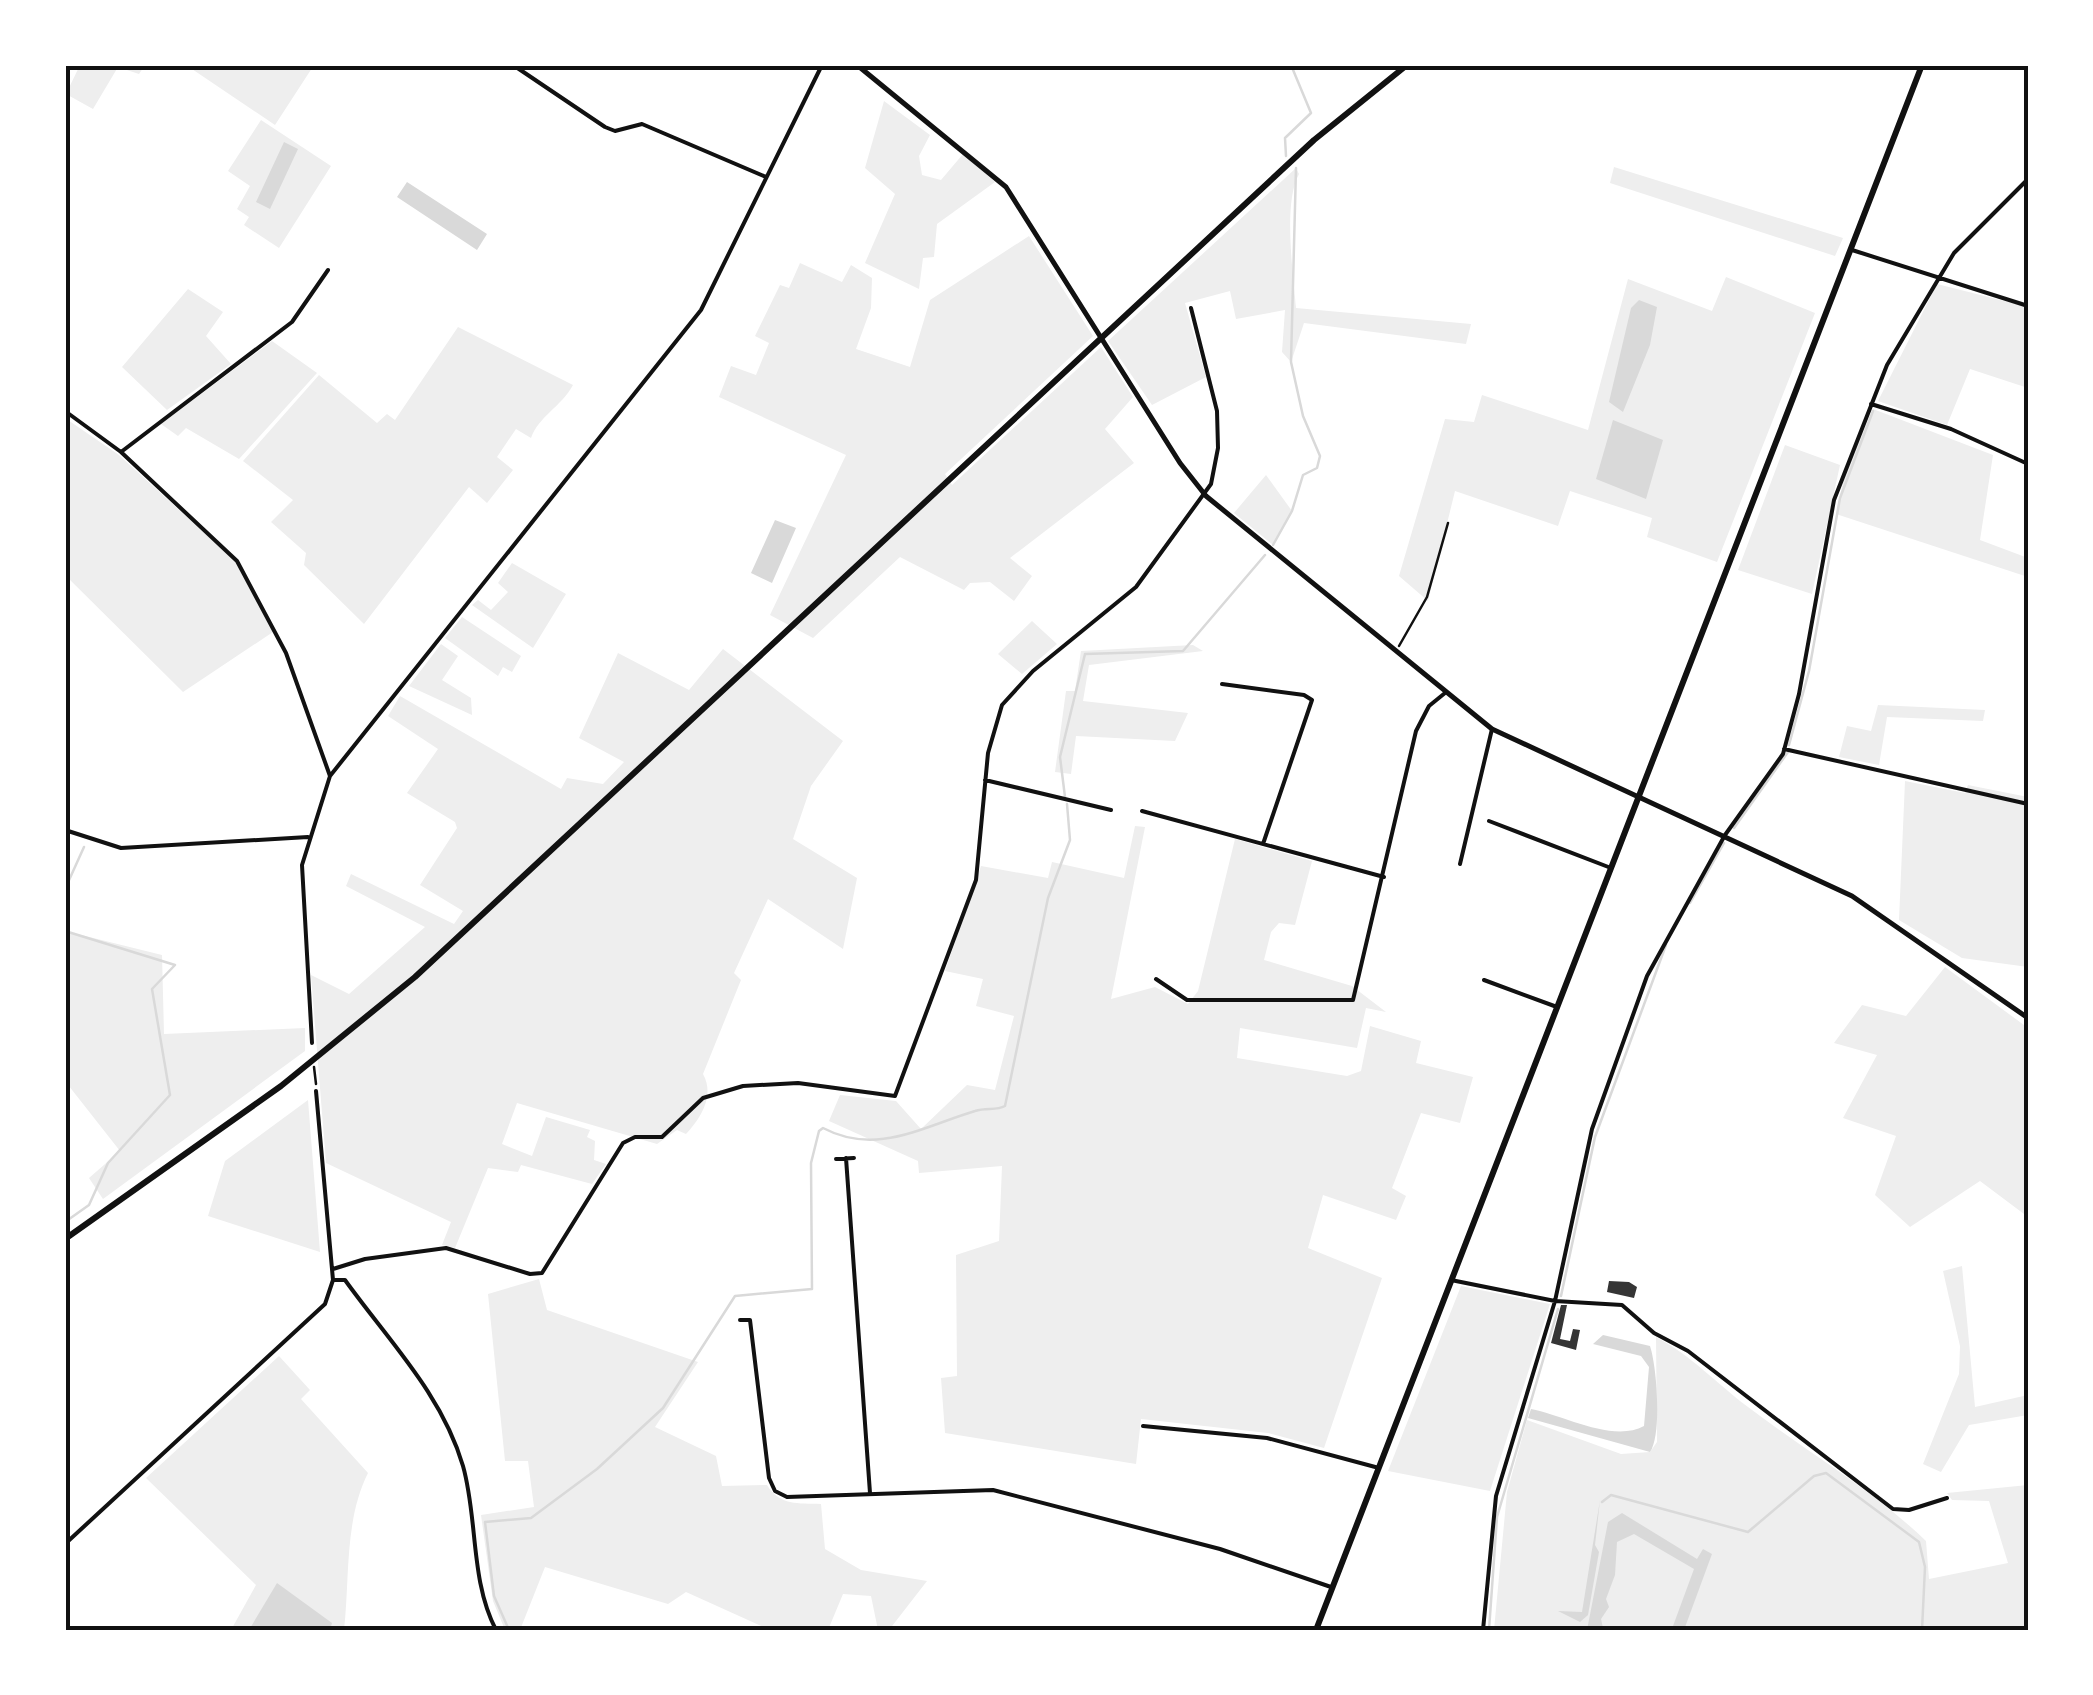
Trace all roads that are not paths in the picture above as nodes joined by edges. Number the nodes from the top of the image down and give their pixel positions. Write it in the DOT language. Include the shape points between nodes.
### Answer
graph roads {
  1 [pos="513,65"];
  2 [pos="822,65"];
  3 [pos="857,65"];
  4 [pos="1407,65"];
  5 [pos="1922,65"];
  6 [pos="766,177"];
  7 [pos="2028,179"];
  8 [pos="1851,250"];
  9 [pos="328,270"];
  10 [pos="1936,280"];
  11 [pos="2028,306"];
  12 [pos="1191,308"];
  13 [pos="1871,404"];
  14 [pos="65,411"];
  15 [pos="121,452"];
  16 [pos="2028,464"];
  17 [pos="1206,496"];
  18 [pos="1222,684"];
  19 [pos="1445,693"];
  20 [pos="1492,728"];
  21 [pos="1784,749"];
  22 [pos="330,776"];
  23 [pos="985,780"];
  24 [pos="1639,795"];
  25 [pos="2028,804"];
  26 [pos="1111,810"];
  27 [pos="1142,811"];
  28 [pos="1489,822"];
  29 [pos="65,830"];
  30 [pos="1725,835"];
  31 [pos="308,836"];
  32 [pos="1263,844"];
  33 [pos="1460,864"];
  34 [pos="1611,868"];
  35 [pos="1384,877"];
  36 [pos="1156,979"];
  37 [pos="1484,980"];
  38 [pos="1557,1007"];
  39 [pos="2028,1018"];
  40 [pos="312,1043"];
  41 [pos="316,1091"];
  42 [pos="846,1158"];
  43 [pos="854,1158"];
  44 [pos="836,1159"];
  45 [pos="65,1239"];
  46 [pos="332,1270"];
  47 [pos="333,1280"];
  48 [pos="1452,1280"];
  49 [pos="1555,1301"];
  50 [pos="740,1320"];
  51 [pos="1143,1426"];
  52 [pos="1379,1468"];
  53 [pos="870,1494"];
  54 [pos="1947,1498"];
  55 [pos="65,1544"];
  56 [pos="1332,1587"];
  57 [pos="496,1630"];
  58 [pos="1316,1630"];
  59 [pos="1483,1630"];
  1 -- 6 [label="street" via="615,132 642,124"];
  2 -- 6 [label="street"];
  3 -- 17 [label="street" via="1006,187"];
  4 -- 45 [label="main road" via="1314,140 502,898 306,1067"];
  5 -- 8 [label="main road"];
  6 -- 22 [label="street" via="701,310"];
  7 -- 10 [label="street"];
  8 -- 10 [label="street"];
  8 -- 24 [label="main road"];
  9 -- 15 [label="street" via="292,322"];
  10 -- 11 [label="street"];
  10 -- 13 [label="street"];
  12 -- 17 [label="street" via="1218,429"];
  13 -- 16 [label="street" via="1951,429"];
  13 -- 21 [label="street" via="1834,500"];
  14 -- 15 [label="street"];
  15 -- 22 [label="street" via="230,554 254,586"];
  17 -- 19 [label="street"];
  17 -- 23 [label="street" via="1136,587 1009,694 994,722"];
  18 -- 32 [label="street" via="1312,700"];
  19 -- 20 [label="street"];
  19 -- 35 [label="street" via="1428,706 1416,730"];
  20 -- 24 [label="street"];
  20 -- 33 [label="street"];
  21 -- 25 [label="street"];
  21 -- 30 [label="street"];
  22 -- 31 [label="street"];
  23 -- 26 [label="street"];
  23 -- 46 [label="street" via="976,880 895,1096 778,1082 703,1098 662,1137 622,1144 542,1273 446,1248"];
  24 -- 30 [label="street"];
  24 -- 34 [label="main road"];
  27 -- 32 [label="street"];
  28 -- 34 [label="street"];
  29 -- 31 [label="street" via="121,848"];
  30 -- 39 [label="street" via="1852,896"];
  30 -- 49 [label="street" via="1647,976 1592,1129"];
  31 -- 40 [label="street" via="302,866"];
  32 -- 35 [label="street"];
  34 -- 38 [label="main road"];
  35 -- 36 [label="street" via="1353,1000 1187,1000"];
  37 -- 38 [label="street"];
  38 -- 48 [label="main road"];
  41 -- 46 [label="street"];
  42 -- 43 [label="street"];
  42 -- 44 [label="street"];
  42 -- 53 [label="street"];
  46 -- 47 [label="street"];
  47 -- 55 [label="street" via="318,1311"];
  47 -- 57 [label="street" via="345,1280 452,1432 469,1491 484,1602"];
  48 -- 49 [label="street"];
  48 -- 52 [label="main road"];
  49 -- 54 [label="street" via="1627,1307 1893,1509"];
  49 -- 59 [label="street" via="1496,1496"];
  50 -- 53 [label="street" via="750,1320 775,1491 787,1497"];
  51 -- 52 [label="street" via="1267,1438"];
  52 -- 56 [label="main road"];
  53 -- 56 [label="street" via="1022,1495 1220,1548"];
  56 -- 58 [label="main road"];
}
